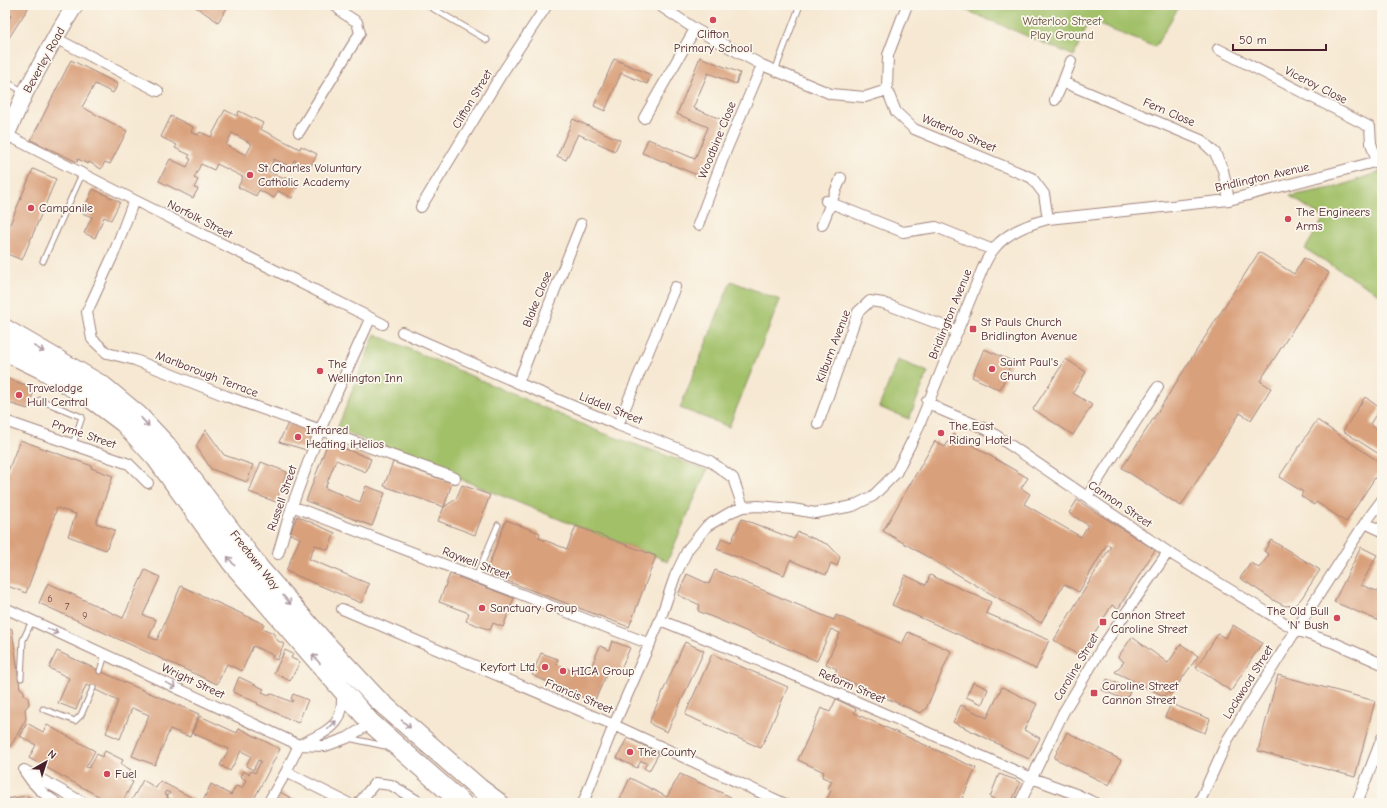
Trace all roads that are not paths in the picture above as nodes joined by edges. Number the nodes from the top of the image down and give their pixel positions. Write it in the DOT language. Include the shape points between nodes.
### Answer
graph roads {
  1 [pos="75,5"];
  2 [pos="335,5"];
  3 [pos="427,5"];
  4 [pos="547,5"];
  5 [pos="659,5"];
  6 [pos="800,5"];
  7 [pos="907,5"];
  8 [pos="695,29"];
  9 [pos="55,38"];
  10 [pos="487,40"];
  11 [pos="1218,50"];
  12 [pos="1071,61"];
  13 [pos="762,65"];
  14 [pos="775,71"];
  15 [pos="5,81"];
  16 [pos="1063,82"];
  17 [pos="887,90"];
  18 [pos="158,91"];
  19 [pos="25,93"];
  20 [pos="1055,100"];
  21 [pos="644,118"];
  22 [pos="299,132"];
  23 [pos="6,136"];
  24 [pos="1380,161"];
  25 [pos="82,174"];
  26 [pos="841,178"];
  27 [pos="134,200"];
  28 [pos="1229,200"];
  29 [pos="828,202"];
  30 [pos="421,207"];
  31 [pos="1048,219"];
  32 [pos="581,224"];
  33 [pos="698,225"];
  34 [pos="822,225"];
  35 [pos="993,250"];
  36 [pos="43,261"];
  37 [pos="675,287"];
  38 [pos="370,319"];
  39 [pos="383,324"];
  40 [pos="5,329"];
  41 [pos="958,331"];
  42 [pos="402,332"];
  43 [pos="5,351"];
  44 [pos="5,364"];
  45 [pos="518,383"];
  46 [pos="1158,387"];
  47 [pos="40,400"];
  48 [pos="928,401"];
  49 [pos="5,421"];
  50 [pos="818,424"];
  51 [pos="618,425"];
  52 [pos="320,430"];
  53 [pos="140,440"];
  54 [pos="73,444"];
  55 [pos="455,478"];
  56 [pos="148,482"];
  57 [pos="1087,497"];
  58 [pos="1382,500"];
  59 [pos="292,506"];
  60 [pos="743,507"];
  61 [pos="1365,523"];
  62 [pos="498,525"];
  63 [pos="1382,531"];
  64 [pos="1168,552"];
  65 [pos="278,554"];
  66 [pos="476,577"];
  67 [pos="5,608"];
  68 [pos="342,609"];
  69 [pos="32,620"];
  70 [pos="660,620"];
  71 [pos="1296,630"];
  72 [pos="650,644"];
  73 [pos="105,655"];
  74 [pos="1382,664"];
  75 [pos="100,671"];
  76 [pos="21,678"];
  77 [pos="93,688"];
  78 [pos="342,689"];
  79 [pos="43,709"];
  80 [pos="371,720"];
  81 [pos="614,725"];
  82 [pos="347,738"];
  83 [pos="1382,738"];
  84 [pos="299,745"];
  85 [pos="389,750"];
  86 [pos="286,772"];
  87 [pos="1032,778"];
  88 [pos="455,801"];
  89 [pos="57,803"];
  90 [pos="84,803"];
  91 [pos="268,803"];
  92 [pos="348,803"];
  93 [pos="359,803"];
  94 [pos="421,803"];
  95 [pos="454,803"];
  96 [pos="499,803"];
  97 [pos="583,803"];
  98 [pos="783,803"];
  99 [pos="1020,803"];
  100 [pos="1095,803"];
  101 [pos="1200,803"];
  102 [pos="1357,803"];
  1 -- 9 [label="main road, Beverley Road"];
  2 -- 22 [label="street" via="357,22 360,33"];
  3 -- 10 [label="lane"];
  4 -- 30 [label="street, Clifton Street"];
  5 -- 8 [label="street"];
  6 -- 14 [label="lane"];
  7 -- 17 [label="street, Waterloo Street" via="888,55"];
  8 -- 13 [label="street"];
  8 -- 21 [label="street"];
  9 -- 18 [label="street"];
  9 -- 19 [label="main road, Beverley Road"];
  11 -- 24 [label="street, Viceroy Close" via="1370,127 1371,143"];
  12 -- 16 [label="street"];
  13 -- 14 [label="street"];
  13 -- 33 [label="street, Woodbine Close" via="724,152"];
  14 -- 17 [label="street" via="831,94 865,97"];
  15 -- 19 [label="lane"];
  16 -- 20 [label="street"];
  16 -- 28 [label="street, Fern Close" via="1201,140 1215,153 1223,170"];
  17 -- 31 [label="street, Waterloo Street" via="896,112 914,129 1032,178 1044,194"];
  19 -- 23 [label="main road, Beverley Road"];
  23 -- 25 [label="street, Norfolk Street"];
  24 -- 28 [label="street, Bridlington Avenue"];
  25 -- 27 [label="street, Norfolk Street"];
  25 -- 36 [label="lane"];
  26 -- 29 [label="street"];
  27 -- 38 [label="street, Norfolk Street"];
  27 -- 52 [label="street, Marlborough Terrace" via="114,253 87,312 92,339 107,353 135,360"];
  28 -- 31 [label="street, Bridlington Avenue"];
  29 -- 34 [label="street"];
  29 -- 35 [label="street" via="903,232 936,227"];
  31 -- 35 [label="street, Bridlington Avenue" via="1005,237"];
  32 -- 45 [label="street, Blake Close"];
  35 -- 41 [label="street, Bridlington Avenue" via="982,270"];
  37 -- 51 [label="street"];
  38 -- 39 [label="street, Norfolk Street"];
  38 -- 52 [label="street, Russell Street"];
  40 -- 96 [label="highway, Freetown Way, one-way" via="103,386 138,415 167,446 260,569 376,702"];
  41 -- 48 [label="street, Bridlington Avenue"];
  41 -- 50 [label="street, Kilburn Avenue" via="883,303 870,301 858,312"];
  42 -- 45 [label="street, Liddell Street"];
  43 -- 53 [label="highway, Freetown Way" via="44,370 92,399 124,423"];
  44 -- 53 [label="highway"];
  45 -- 51 [label="street, Liddell Street"];
  46 -- 57 [label="street"];
  47 -- 54 [label="lane" via="82,417"];
  48 -- 57 [label="street, Cannon Street" via="941,410 988,430"];
  48 -- 60 [label="street, Bridlington Avenue" via="916,433 896,473 873,496 853,506 815,513 758,506"];
  49 -- 54 [label="street, Pryme Street"];
  51 -- 60 [label="street, Liddell Street" via="710,461 733,478"];
  52 -- 55 [label="street, Marlborough Terrace"];
  52 -- 59 [label="street, Russell Street"];
  78 -- 53 [label="highway, Freetown Way, one-way" via="232,563 156,458"];
  54 -- 56 [label="street, Pryme Street" via="129,464"];
  57 -- 64 [label="street, Cannon Street"];
  58 -- 61 [label="street, Lockwood Street"];
  59 -- 65 [label="street, Russell Street"];
  59 -- 66 [label="street, Raywell Street"];
  60 -- 70 [label="street, Bridlington Avenue" via="707,526 688,549 675,576"];
  61 -- 63 [label="street"];
  61 -- 71 [label="street, Lockwood Street"];
  62 -- 66 [label="lane"];
  64 -- 71 [label="street, Cannon Street"];
  64 -- 87 [label="street, Caroline Street" via="1099,653 1063,713"];
  66 -- 72 [label="street, Raywell Street"];
  67 -- 69 [label="street, Wright Street"];
  68 -- 81 [label="street, Francis Street"];
  69 -- 73 [label="street, Wright Street, one-way"];
  69 -- 76 [label="lane" via="24,640"];
  70 -- 72 [label="street, Bridlington Avenue"];
  70 -- 87 [label="street, Reform Street" via="830,690"];
  71 -- 74 [label="street, Cannon Street" via="1337,644"];
  71 -- 101 [label="street, Lockwood Street" via="1228,739"];
  72 -- 81 [label="street, Bridlington Avenue"];
  73 -- 75 [label="lane"];
  73 -- 84 [label="street, Wright Street, one-way"];
  77 -- 79 [label="lane" via="81,715 75,721"];
  78 -- 80 [label="highway, Freetown Way"];
  84 -- 78 [label="street, one-way" via="327,731 338,719 342,706"];
  80 -- 82 [label="street, Wright Street"];
  80 -- 88 [label="highway, Freetown Way"];
  81 -- 97 [label="street, Bridlington Avenue"];
  81 -- 98 [label="street, Francis Street"];
  82 -- 84 [label="street, Wright Street" via="324,746"];
  82 -- 85 [label="lane" via="384,745"];
  83 -- 102 [label="street"];
  84 -- 86 [label="street"];
  86 -- 91 [label="street"];
  86 -- 92 [label="street"];
  87 -- 99 [label="street, Caroline Street"];
  87 -- 100 [label="street, Reform Street"];
  88 -- 95 [label="lane"];
  89 -- 90 [label="street" via="32,783 24,770"];
  93 -- 94 [label="street" via="375,783 391,785"];
}
